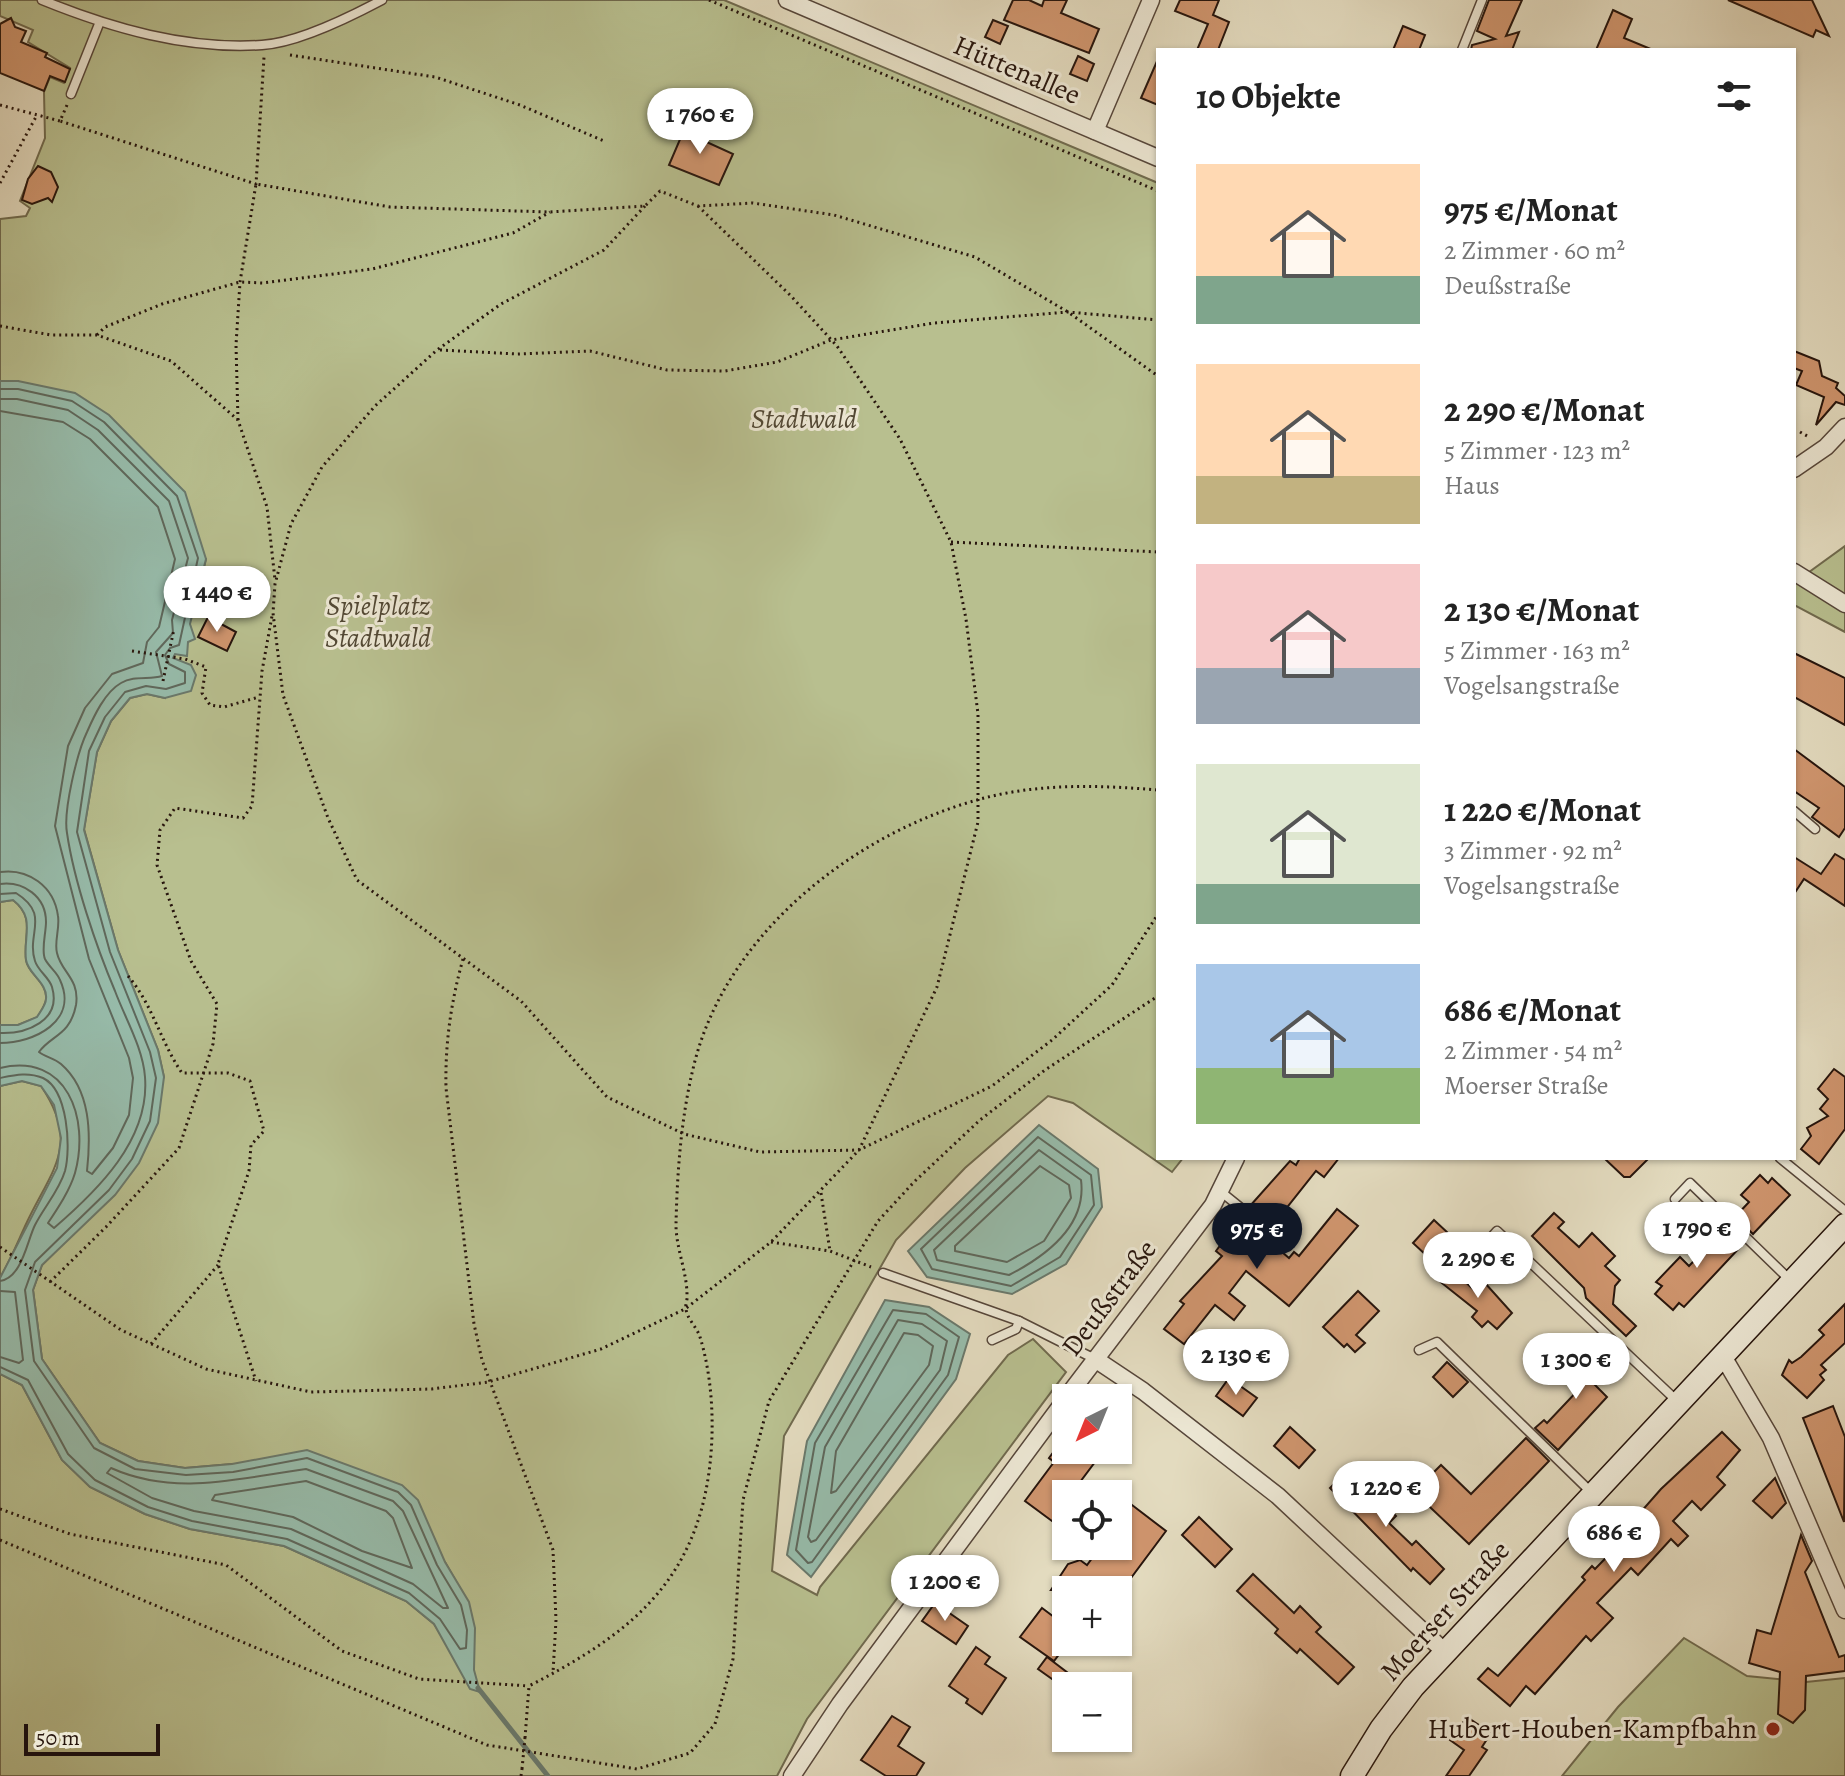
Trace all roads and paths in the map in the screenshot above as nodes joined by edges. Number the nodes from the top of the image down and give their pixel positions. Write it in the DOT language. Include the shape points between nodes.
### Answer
graph roads {
  1 [pos="42,0"];
  2 [pos="382,0"];
  3 [pos="709,0"];
  4 [pos="787,0"];
  5 [pos="1151,0"];
  6 [pos="1482,0"];
  7 [pos="99,24"];
  8 [pos="277,41"];
  9 [pos="265,45"];
  10 [pos="1463,48"];
  11 [pos="71,94"];
  12 [pos="0,105"];
  13 [pos="37,115"];
  14 [pos="60,121"];
  15 [pos="1095,131"];
  16 [pos="604,141"];
  17 [pos="1156,157"];
  18 [pos="0,183"];
  19 [pos="256,184"];
  20 [pos="1156,190"];
  21 [pos="645,206"];
  22 [pos="698,206"];
  23 [pos="550,212"];
  24 [pos="240,282"];
  25 [pos="1068,312"];
  26 [pos="1156,320"];
  27 [pos="0,326"];
  28 [pos="97,335"];
  29 [pos="831,340"];
  30 [pos="437,350"];
  31 [pos="1156,375"];
  32 [pos="238,420"];
  33 [pos="1845,427"];
  34 [pos="1826,447"];
  35 [pos="1845,448"];
  36 [pos="1796,468"];
  37 [pos="951,542"];
  38 [pos="1156,552"];
  39 [pos="1796,573"];
  40 [pos="275,584"];
  41 [pos="1845,604"];
  42 [pos="273,613"];
  43 [pos="174,629"];
  44 [pos="132,651"];
  45 [pos="168,656"];
  46 [pos="163,681"];
  47 [pos="260,697"];
  48 [pos="1156,790"];
  49 [pos="978,799"];
  50 [pos="1796,813"];
  51 [pos="1815,829"];
  52 [pos="1156,917"];
  53 [pos="464,958"];
  54 [pos="128,976"];
  55 [pos="1156,997"];
  56 [pos="203,1073"];
  57 [pos="684,1134"];
  58 [pos="859,1150"];
  59 [pos="1235,1160"];
  60 [pos="1782,1160"];
  61 [pos="1220,1191"];
  62 [pos="821,1193"];
  63 [pos="1675,1199"];
  64 [pos="1845,1211"];
  65 [pos="1845,1225"];
  66 [pos="771,1242"];
  67 [pos="1288,1246"];
  68 [pos="0,1247"];
  69 [pos="6,1250"];
  70 [pos="830,1251"];
  71 [pos="0,1253"];
  72 [pos="854,1260"];
  73 [pos="218,1264"];
  74 [pos="1466,1266"];
  75 [pos="883,1273"];
  76 [pos="49,1282"];
  77 [pos="1793,1282"];
  78 [pos="685,1309"];
  79 [pos="1019,1321"];
  80 [pos="992,1340"];
  81 [pos="151,1344"];
  82 [pos="1419,1350"];
  83 [pos="1724,1358"];
  84 [pos="1095,1359"];
  85 [pos="256,1381"];
  86 [pos="488,1382"];
  87 [pos="1076,1384"];
  88 [pos="1680,1404"];
  89 [pos="1052,1417"];
  90 [pos="1594,1495"];
  91 [pos="0,1509"];
  92 [pos="0,1540"];
  93 [pos="1845,1610"];
  94 [pos="1445,1652"];
  95 [pos="553,1673"];
  96 [pos="529,1686"];
  97 [pos="524,1753"];
  98 [pos="521,1776"];
  99 [pos="792,1776"];
  100 [pos="1352,1776"];
  1 -- 7 [label="lane"];
  2 -- 8 [label="lane" via="330,25"];
  3 -- 20 [label="path"];
  4 -- 15 [label="street, Hüttenallee"];
  5 -- 15 [label="street, Hüttenallee"];
  6 -- 10 [label="lane"];
  7 -- 9 [label="lane" via="216,44"];
  7 -- 11 [label="lane"];
  8 -- 9 [label="lane"];
  8 -- 16 [label="path" via="287,54 435,77"];
  9 -- 19 [label="path"];
  11 -- 14 [label="path"];
  12 -- 13 [label="path"];
  13 -- 14 [label="path"];
  13 -- 18 [label="path"];
  14 -- 19 [label="path"];
  15 -- 17 [label="street, Hüttenallee"];
  19 -- 23 [label="path" via="390,207"];
  19 -- 24 [label="path"];
  21 -- 22 [label="path" via="660,191"];
  21 -- 23 [label="path"];
  21 -- 30 [label="path" via="604,250 501,304"];
  22 -- 25 [label="path" via="753,203 834,215 975,257"];
  22 -- 29 [label="path"];
  23 -- 24 [label="path" via="513,233 372,269"];
  24 -- 28 [label="path" via="162,304"];
  24 -- 32 [label="path"];
  25 -- 26 [label="path"];
  25 -- 29 [label="path" via="934,323"];
  25 -- 31 [label="path"];
  27 -- 28 [label="path" via="51,335"];
  28 -- 32 [label="path" via="171,361"];
  29 -- 30 [label="path" via="777,362 725,371 667,370 590,351"];
  29 -- 37 [label="path" via="900,439"];
  30 -- 40 [label="path" via="375,406 322,467 291,524"];
  32 -- 40 [label="path" via="267,507"];
  33 -- 34 [label="street"];
  34 -- 35 [label="street"];
  34 -- 36 [label="street"];
  37 -- 38 [label="path"];
  37 -- 49 [label="path" via="978,714"];
  39 -- 41 [label="street"];
  40 -- 42 [label="path"];
  42 -- 47 [label="path"];
  42 -- 53 [label="path" via="283,695 357,880"];
  43 -- 45 [label="path"];
  44 -- 45 [label="path"];
  45 -- 46 [label="path"];
  45 -- 47 [label="path" via="206,667 202,693 210,705"];
  47 -- 56 [label="path" via="252,806 243,818 175,808 160,830 157,865 191,961 217,1004 213,1044"];
  48 -- 49 [label="path" via="1082,784"];
  49 -- 57 [label="path" via="908,826 827,875 779,914 717,1003 693,1068"];
  49 -- 58 [label="path" via="978,822 937,987"];
  50 -- 51 [label="lane"];
  52 -- 58 [label="path" via="1112,985 1052,1040 992,1086"];
  53 -- 57 [label="path" via="521,1001 607,1097"];
  53 -- 86 [label="path" via="451,1003 446,1088 474,1324"];
  54 -- 56 [label="path" via="182,1073"];
  55 -- 72 [label="path" via="980,1120 878,1221"];
  56 -- 73 [label="path" via="228,1073 250,1081 264,1131 251,1145 249,1171"];
  56 -- 76 [label="path" via="179,1148"];
  57 -- 58 [label="path" via="760,1152"];
  57 -- 78 [label="path" via="676,1228 688,1297"];
  58 -- 62 [label="path"];
  59 -- 61 [label="street, Deußstraße"];
  60 -- 64 [label="lane"];
  61 -- 67 [label="lane"];
  61 -- 84 [label="street, Deußstraße"];
  62 -- 66 [label="path"];
  62 -- 70 [label="path"];
  63 -- 77 [label="lane" via="1690,1183"];
  65 -- 77 [label="main road, Moerser Straße"];
  66 -- 70 [label="path"];
  66 -- 78 [label="path"];
  68 -- 69 [label="path"];
  69 -- 71 [label="path"];
  69 -- 76 [label="path"];
  70 -- 72 [label="path"];
  72 -- 75 [label="path"];
  72 -- 97 [label="path" via="769,1401 743,1500 733,1659 715,1724 690,1753 637,1769"];
  73 -- 81 [label="path"];
  73 -- 85 [label="path"];
  74 -- 88 [label="lane" via="1497,1231"];
  75 -- 79 [label="lane"];
  76 -- 81 [label="path"];
  77 -- 83 [label="main road, Moerser Straße"];
  78 -- 86 [label="path" via="601,1349"];
  78 -- 95 [label="path" via="699,1335 711,1395 709,1468 701,1512 652,1603 595,1651"];
  79 -- 80 [label="lane" via="1016,1329"];
  79 -- 84 [label="lane"];
  81 -- 85 [label="path" via="206,1369"];
  82 -- 90 [label="lane" via="1437,1342"];
  83 -- 88 [label="main road, Moerser Straße"];
  83 -- 93 [label="street" via="1771,1438 1810,1543"];
  84 -- 87 [label="street, Deußstraße"];
  84 -- 94 [label="street" via="1278,1496"];
  85 -- 86 [label="path" via="349,1394"];
  86 -- 95 [label="path" via="553,1550"];
  88 -- 90 [label="main road, Moerser Straße"];
  89 -- 99 [label="street, Deußstraße"];
  90 -- 94 [label="main road, Moerser Straße"];
  91 -- 96 [label="path" via="70,1534 226,1565 342,1651 419,1679"];
  92 -- 97 [label="path" via="487,1745"];
  94 -- 100 [label="main road, Moerser Straße" via="1381,1729"];
  95 -- 96 [label="path"];
  96 -- 97 [label="path, bridge"];
  97 -- 98 [label="path, bridge"];
}
